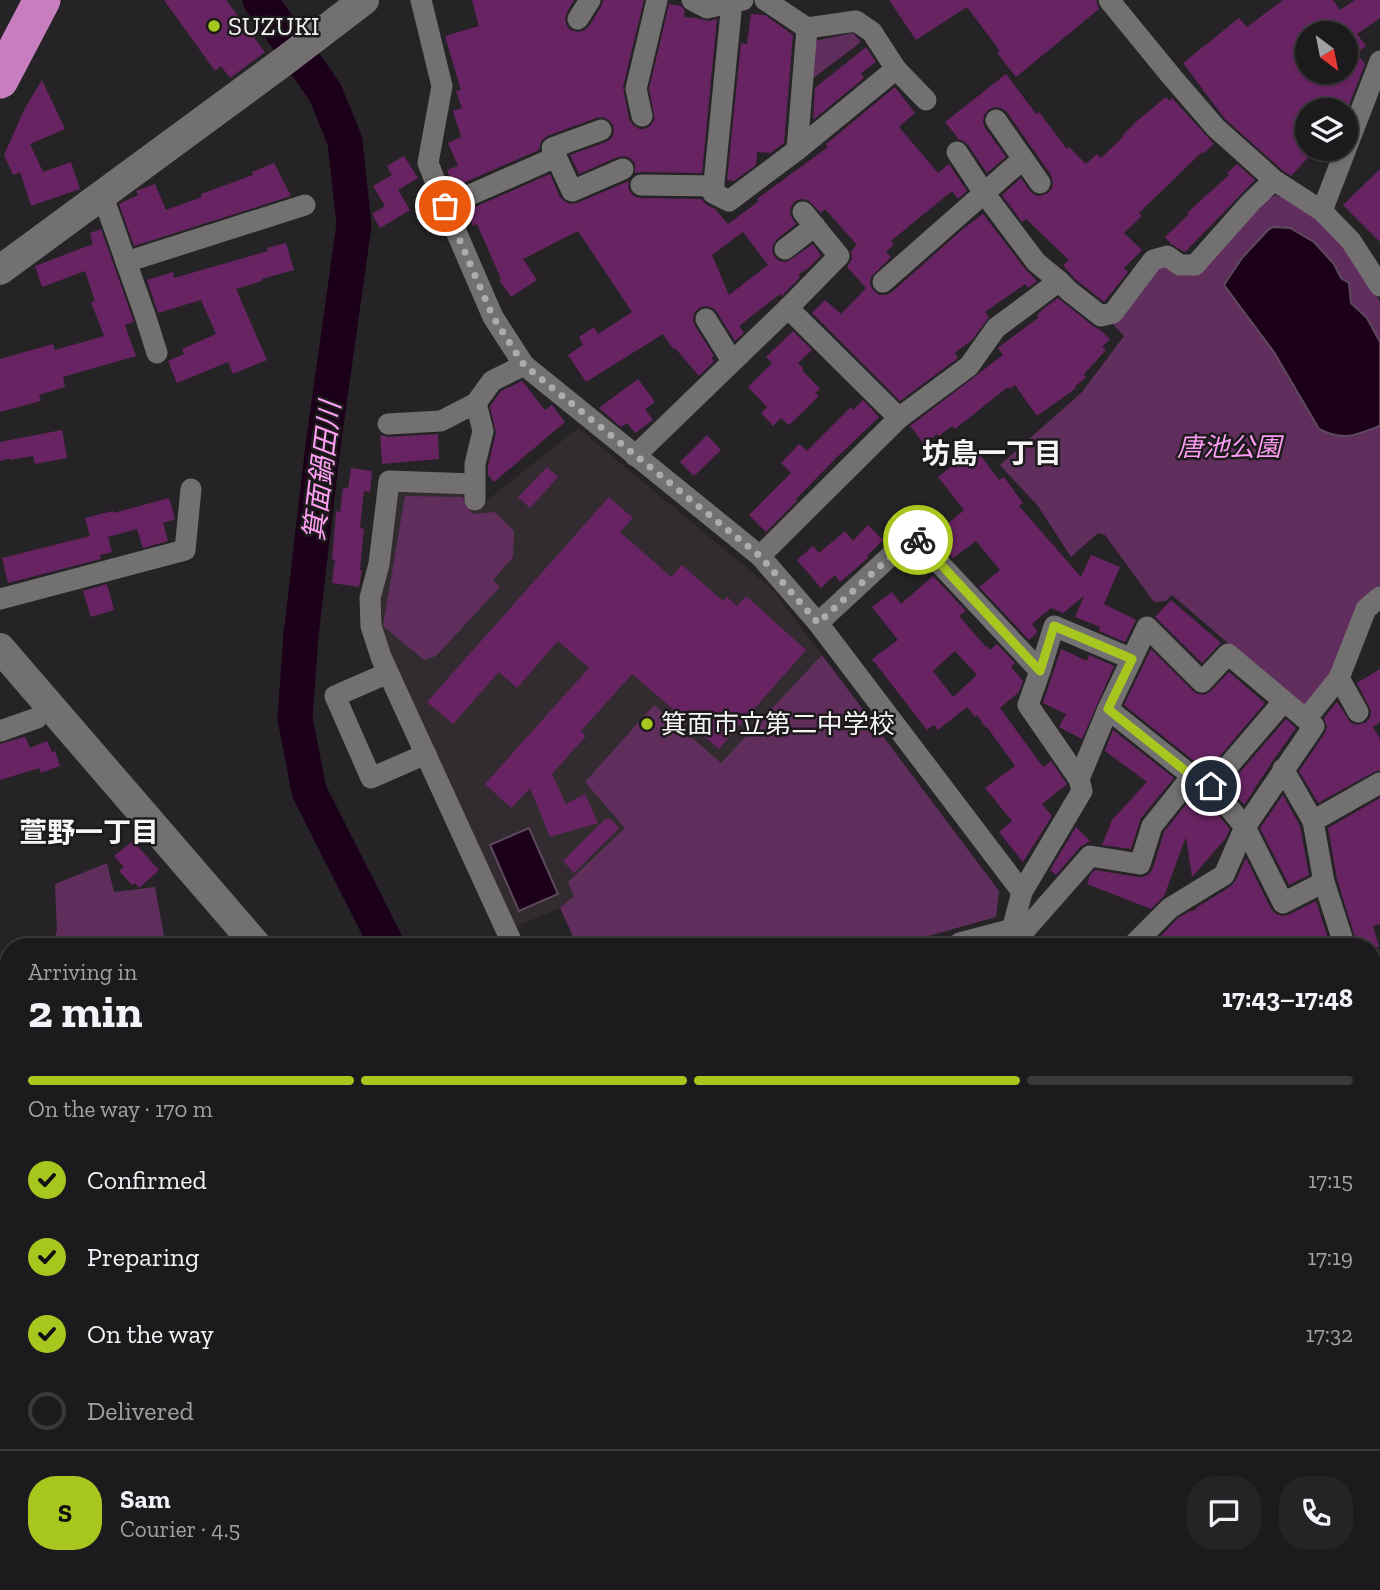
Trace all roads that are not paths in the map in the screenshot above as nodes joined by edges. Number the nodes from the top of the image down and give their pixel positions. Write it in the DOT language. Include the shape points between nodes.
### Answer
graph roads {
  1 [pos="42,0"];
  2 [pos="364,0"];
  3 [pos="421,0"];
  4 [pos="590,0"];
  5 [pos="657,0"];
  6 [pos="692,0"];
  7 [pos="765,0"];
  8 [pos="1109,0"];
  9 [pos="737,1"];
  10 [pos="578,19"];
  11 [pos="807,28"];
  12 [pos="1380,61"];
  13 [pos="897,69"];
  14 [pos="0,80"];
  15 [pos="926,100"];
  16 [pos="642,116"];
  17 [pos="996,120"];
  18 [pos="601,130"];
  19 [pos="797,150"];
  20 [pos="957,152"];
  21 [pos="556,157"];
  22 [pos="1023,159"];
  23 [pos="623,169"];
  24 [pos="1274,180"];
  25 [pos="1040,183"];
  26 [pos="641,185"];
  27 [pos="714,186"];
  28 [pos="984,193"];
  29 [pos="102,194"];
  30 [pos="305,205"];
  31 [pos="445,206"];
  32 [pos="1322,211"];
  33 [pos="785,249"];
  34 [pos="126,262"];
  35 [pos="0,270"];
  36 [pos="1059,281"];
  37 [pos="883,282"];
  38 [pos="1380,286"];
  39 [pos="788,308"];
  40 [pos="706,319"];
  41 [pos="157,353"];
  42 [pos="732,361"];
  43 [pos="524,365"];
  44 [pos="476,403"];
  45 [pos="899,418"];
  46 [pos="388,425"];
  47 [pos="635,456"];
  48 [pos="191,489"];
  49 [pos="760,556"];
  50 [pos="1,595"];
  51 [pos="1380,597"];
  52 [pos="818,623"];
  53 [pos="0,648"];
  54 [pos="1132,659"];
  55 [pos="1040,671"];
  56 [pos="388,673"];
  57 [pos="1339,678"];
  58 [pos="1284,701"];
  59 [pos="1108,709"];
  60 [pos="1358,712"];
  61 [pos="37,718"];
  62 [pos="1306,719"];
  63 [pos="0,732"];
  64 [pos="425,754"];
  65 [pos="1283,769"];
  66 [pos="1079,779"];
  67 [pos="1202,781"];
  68 [pos="1380,783"];
  69 [pos="1313,821"];
  70 [pos="1245,827"];
  71 [pos="1324,881"];
  72 [pos="1023,892"];
  73 [pos="250,938"];
  74 [pos="510,938"];
  75 [pos="1012,938"];
  76 [pos="1014,938"];
  77 [pos="1140,938"];
  78 [pos="1342,938"];
  1 -- 14 [label="highway"];
  2 -- 29 [label="street"];
  3 -- 31 [label="street" via="442,86 428,163"];
  4 -- 10 [label="street"];
  5 -- 16 [label="street" via="626,92"];
  6 -- 9 [label="street" via="707,8"];
  7 -- 11 [label="street"];
  8 -- 24 [label="street" via="1216,128"];
  9 -- 27 [label="street"];
  11 -- 13 [label="street" via="856,21 872,32"];
  11 -- 19 [label="street"];
  12 -- 32 [label="street"];
  13 -- 15 [label="street"];
  13 -- 19 [label="street"];
  17 -- 22 [label="street"];
  18 -- 21 [label="street" via="552,148"];
  19 -- 27 [label="street" via="729,201 713,193"];
  20 -- 28 [label="street"];
  21 -- 23 [label="street" via="572,191"];
  21 -- 31 [label="street"];
  22 -- 25 [label="street"];
  22 -- 28 [label="street"];
  24 -- 32 [label="street"];
  24 -- 36 [label="street" via="1195,265 1180,265 1167,256 1153,260 1113,313 1101,316"];
  26 -- 27 [label="street"];
  28 -- 36 [label="street" via="1036,262"];
  28 -- 37 [label="street"];
  29 -- 34 [label="street"];
  29 -- 35 [label="street"];
  30 -- 34 [label="street"];
  31 -- 43 [label="street" via="493,317"];
  32 -- 38 [label="street" via="1351,241"];
  33 -- 39 [label="street" via="809,219 839,256"];
  34 -- 41 [label="street"];
  36 -- 45 [label="street" via="996,328 970,366"];
  39 -- 42 [label="street"];
  39 -- 45 [label="street"];
  40 -- 42 [label="street"];
  42 -- 47 [label="street"];
  43 -- 44 [label="street" via="492,382"];
  43 -- 47 [label="street"];
  44 -- 46 [label="street" via="441,421"];
  44 -- 56 [label="street" via="484,431 475,464 474,492 389,481 370,598 371,625"];
  45 -- 49 [label="street"];
  47 -- 49 [label="street"];
  48 -- 50 [label="street" via="185,550"];
  49 -- 52 [label="street"];
  51 -- 57 [label="street" via="1366,609"];
  52 -- 55 [label="street" via="914,535"];
  52 -- 72 [label="street"];
  53 -- 73 [label="street"];
  54 -- 55 [label="street" via="1054,626"];
  54 -- 58 [label="street" via="1146,627 1202,682 1228,654"];
  54 -- 59 [label="street"];
  55 -- 66 [label="street" via="1028,705"];
  56 -- 64 [label="street"];
  56 -- 64 [label="street" via="335,696 371,778"];
  57 -- 60 [label="street"];
  57 -- 62 [label="street"];
  58 -- 62 [label="street"];
  58 -- 67 [label="street"];
  59 -- 66 [label="street"];
  59 -- 67 [label="street"];
  61 -- 63 [label="street"];
  62 -- 65 [label="street" via="1314,726"];
  64 -- 74 [label="street"];
  65 -- 69 [label="street"];
  65 -- 70 [label="street"];
  66 -- 72 [label="street" via="1082,791"];
  67 -- 70 [label="street"];
  67 -- 76 [label="street" via="1152,826 1140,864 1090,856"];
  68 -- 69 [label="street"];
  69 -- 71 [label="street"];
  70 -- 71 [label="street" via="1283,902"];
  70 -- 77 [label="street" via="1224,875 1170,908"];
  71 -- 78 [label="street"];
  72 -- 75 [label="street"];
}
